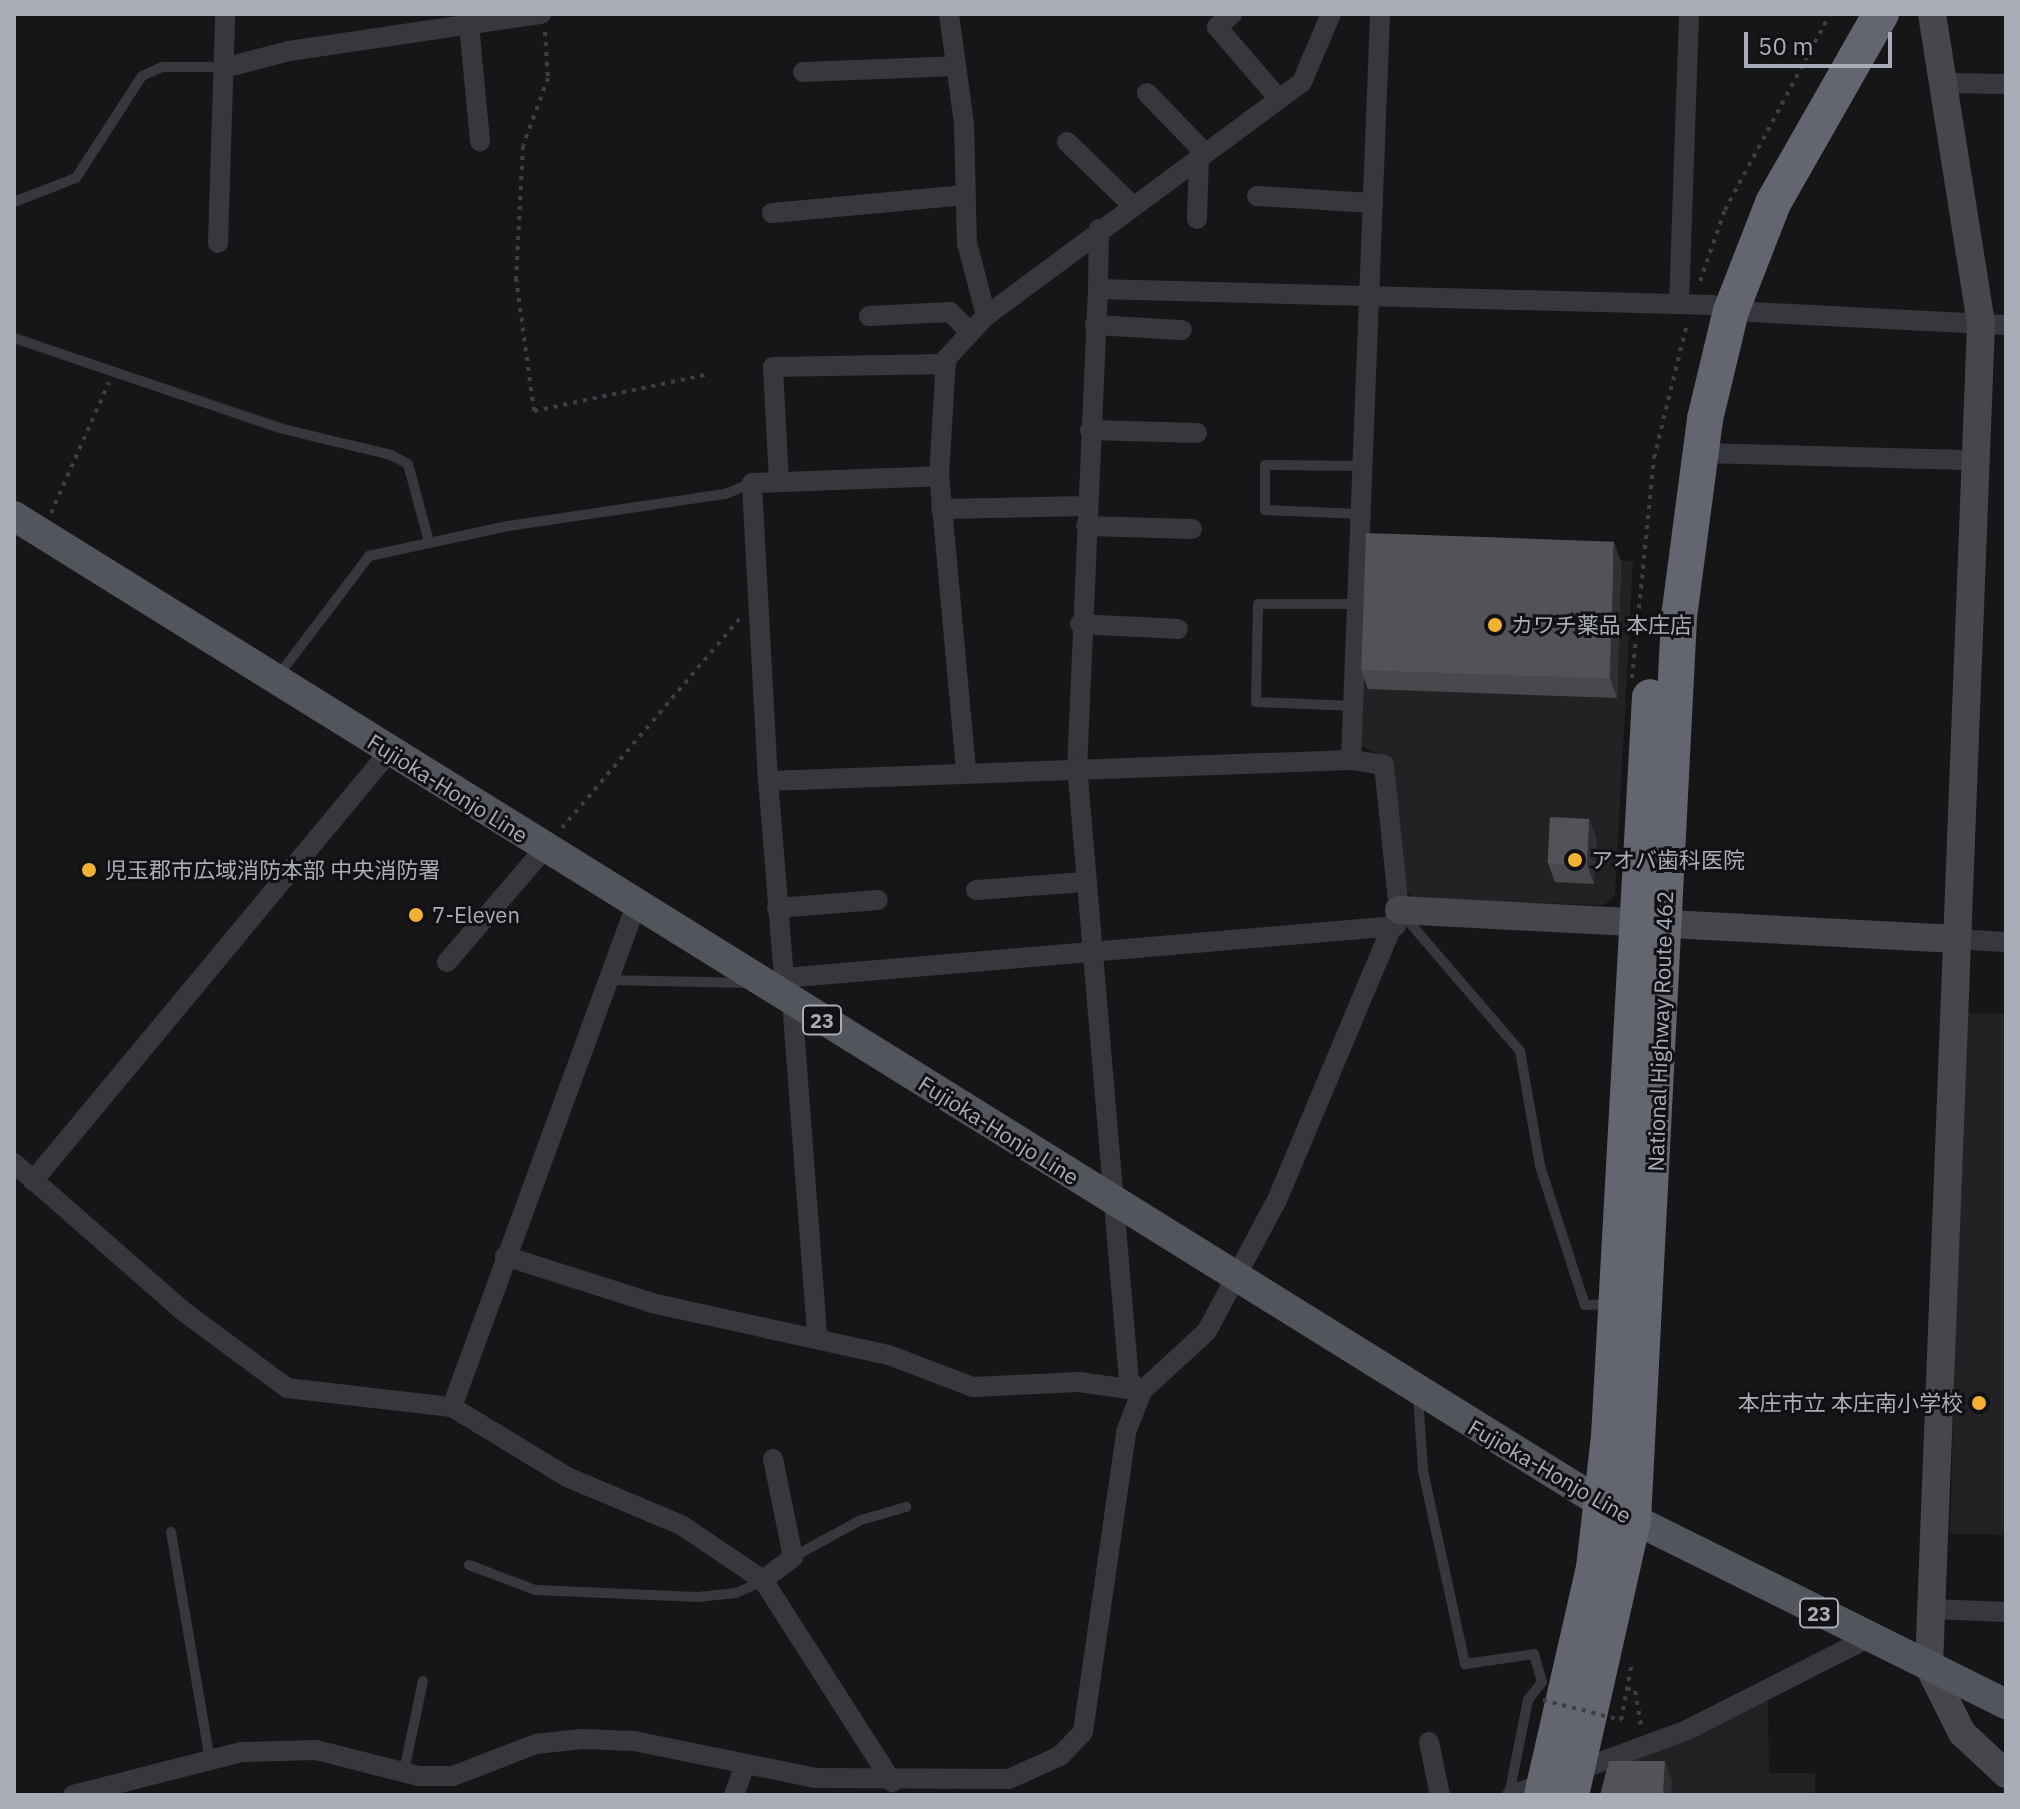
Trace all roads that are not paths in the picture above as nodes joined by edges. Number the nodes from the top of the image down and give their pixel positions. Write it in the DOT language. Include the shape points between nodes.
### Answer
graph roads {
  1 [pos="225,14"];
  2 [pos="949,14"];
  3 [pos="1232,14"];
  4 [pos="1331,14"];
  5 [pos="1380,14"];
  6 [pos="1689,14"];
  7 [pos="1852,14"];
  8 [pos="1881,14"];
  9 [pos="1932,14"];
  10 [pos="469,20"];
  11 [pos="543,20"];
  12 [pos="421,24"];
  13 [pos="956,66"];
  14 [pos="228,67"];
  15 [pos="803,72"];
  16 [pos="1943,83"];
  17 [pos="2006,84"];
  18 [pos="1147,93"];
  19 [pos="1279,99"];
  20 [pos="480,141"];
  21 [pos="1067,142"];
  22 [pos="1201,154"];
  23 [pos="965,195"];
  24 [pos="1257,196"];
  25 [pos="14,202"];
  26 [pos="1373,203"];
  27 [pos="1132,205"];
  28 [pos="772,213"];
  29 [pos="1197,219"];
  30 [pos="1099,229"];
  31 [pos="218,243"];
  32 [pos="1098,289"];
  33 [pos="1370,295"];
  34 [pos="1708,306"];
  35 [pos="869,316"];
  36 [pos="986,316"];
  37 [pos="1095,325"];
  38 [pos="1993,325"];
  39 [pos="1182,330"];
  40 [pos="970,332"];
  41 [pos="14,338"];
  42 [pos="946,364"];
  43 [pos="1090,430"];
  44 [pos="1197,433"];
  45 [pos="1700,453"];
  46 [pos="1976,460"];
  47 [pos="1365,466"];
  48 [pos="939,476"];
  49 [pos="779,482"];
  50 [pos="752,483"];
  51 [pos="941,509"];
  52 [pos="1361,514"];
  53 [pos="14,516"];
  54 [pos="1087,516"];
  55 [pos="1192,529"];
  56 [pos="429,542"];
  57 [pos="1358,604"];
  58 [pos="1080,624"];
  59 [pos="1178,629"];
  60 [pos="274,681"];
  61 [pos="1355,706"];
  62 [pos="389,752"];
  63 [pos="1351,760"];
  64 [pos="1077,765"];
  65 [pos="966,770"];
  66 [pos="768,781"];
  67 [pos="545,848"];
  68 [pos="1084,882"];
  69 [pos="976,890"];
  70 [pos="878,900"];
  71 [pos="636,905"];
  72 [pos="777,908"];
  73 [pos="1398,918"];
  74 [pos="1649,921"];
  75 [pos="1956,939"];
  76 [pos="2006,942"];
  77 [pos="1088,954"];
  78 [pos="447,962"];
  79 [pos="608,980"];
  80 [pos="778,988"];
  81 [pos="14,1163"];
  82 [pos="33,1181"];
  83 [pos="1112,1201"];
  84 [pos="505,1256"];
  85 [pos="1233,1280"];
  86 [pos="1619,1303"];
  87 [pos="817,1336"];
  88 [pos="1142,1391"];
  89 [pos="1418,1393"];
  90 [pos="452,1407"];
  91 [pos="773,1459"];
  92 [pos="906,1507"];
  93 [pos="1617,1512"];
  94 [pos="171,1532"];
  95 [pos="793,1557"];
  96 [pos="469,1565"];
  97 [pos="763,1580"];
  98 [pos="1932,1609"];
  99 [pos="2006,1612"];
  100 [pos="1868,1638"];
  101 [pos="1929,1667"];
  102 [pos="423,1681"];
  103 [pos="2006,1704"];
  104 [pos="1429,1742"];
  105 [pos="210,1761"];
  106 [pos="745,1764"];
  107 [pos="404,1771"];
  108 [pos="2006,1774"];
  109 [pos="892,1782"];
  110 [pos="1560,1786"];
  111 [pos="1009,1787"];
  112 [pos="73,1795"];
  113 [pos="734,1795"];
  114 [pos="1440,1795"];
  115 [pos="1510,1795"];
  1 -- 14 [label="street"];
  2 -- 13 [label="street"];
  3 -- 19 [label="street" via="1217,27"];
  4 -- 19 [label="street" via="1302,82"];
  5 -- 26 [label="street"];
  6 -- 34 [label="street"];
  7 -- 34 [label="highway, National Highway Route 462" via="1798,100"];
  8 -- 34 [label="highway, National Highway Route 462"];
  9 -- 16 [label="street"];
  10 -- 11 [label="street"];
  10 -- 12 [label="street"];
  10 -- 20 [label="street"];
  12 -- 14 [label="street"];
  13 -- 15 [label="street"];
  13 -- 23 [label="street"];
  14 -- 25 [label="lane" via="162,67 142,76 76,178"];
  14 -- 31 [label="street"];
  16 -- 17 [label="street"];
  16 -- 38 [label="street"];
  18 -- 22 [label="street"];
  19 -- 22 [label="street"];
  21 -- 27 [label="street"];
  22 -- 27 [label="street"];
  22 -- 29 [label="street"];
  23 -- 28 [label="street"];
  23 -- 36 [label="street" via="967,243"];
  24 -- 26 [label="street"];
  26 -- 33 [label="street"];
  27 -- 30 [label="street"];
  30 -- 32 [label="street"];
  30 -- 36 [label="street"];
  32 -- 33 [label="street"];
  32 -- 37 [label="street"];
  33 -- 34 [label="street"];
  33 -- 47 [label="street"];
  34 -- 38 [label="street"];
  34 -- 45 [label="highway, National Highway Route 462"];
  34 -- 74 [label="highway, National Highway Route 462" via="1666,514"];
  35 -- 40 [label="street" via="950,312"];
  36 -- 40 [label="street"];
  37 -- 39 [label="street"];
  37 -- 43 [label="street"];
  38 -- 46 [label="street"];
  40 -- 42 [label="street"];
  41 -- 56 [label="lane" via="400,460 408,464"];
  42 -- 48 [label="street"];
  42 -- 49 [label="street" via="773,367"];
  43 -- 44 [label="street"];
  43 -- 54 [label="street"];
  45 -- 46 [label="street"];
  45 -- 74 [label="highway, National Highway Route 462"];
  46 -- 75 [label="street"];
  47 -- 52 [label="street"];
  47 -- 52 [label="lane" via="1265,465 1265,510"];
  48 -- 49 [label="street"];
  48 -- 51 [label="street"];
  49 -- 50 [label="street"];
  50 -- 56 [label="lane" via="725,494"];
  50 -- 66 [label="street"];
  51 -- 54 [label="street"];
  51 -- 65 [label="street"];
  52 -- 57 [label="street"];
  53 -- 60 [label="main road, Fujioka-Honjo Line / 23"];
  54 -- 55 [label="street"];
  54 -- 58 [label="street"];
  56 -- 60 [label="lane" via="369,556"];
  57 -- 61 [label="street"];
  57 -- 61 [label="lane" via="1258,604 1256,702"];
  58 -- 59 [label="street"];
  58 -- 64 [label="street"];
  60 -- 62 [label="main road, Fujioka-Honjo Line / 23"];
  61 -- 63 [label="street"];
  62 -- 67 [label="main road, Fujioka-Honjo Line / 23"];
  62 -- 82 [label="street"];
  63 -- 64 [label="street"];
  63 -- 73 [label="street" via="1384,765"];
  64 -- 65 [label="street"];
  64 -- 68 [label="street"];
  65 -- 66 [label="street"];
  66 -- 72 [label="street"];
  67 -- 71 [label="main road, Fujioka-Honjo Line / 23"];
  67 -- 78 [label="street"];
  68 -- 69 [label="street"];
  68 -- 77 [label="street"];
  70 -- 72 [label="street"];
  71 -- 79 [label="street"];
  71 -- 80 [label="main road, Fujioka-Honjo Line / 23"];
  72 -- 80 [label="street"];
  73 -- 74 [label="street"];
  73 -- 77 [label="street"];
  73 -- 85 [label="street" via="1316,1118"];
  73 -- 86 [label="lane" via="1520,1051 1540,1166 1585,1305"];
  74 -- 75 [label="street"];
  74 -- 86 [label="highway, National Highway Route 462"];
  74 -- 93 [label="highway, National Highway Route 462"];
  75 -- 76 [label="street"];
  75 -- 98 [label="street"];
  77 -- 80 [label="street"];
  77 -- 83 [label="street"];
  79 -- 80 [label="lane"];
  79 -- 84 [label="street"];
  80 -- 83 [label="main road, Fujioka-Honjo Line / 23"];
  80 -- 87 [label="street"];
  81 -- 82 [label="street"];
  82 -- 90 [label="street" via="183,1311 287,1388"];
  83 -- 85 [label="main road, Fujioka-Honjo Line / 23"];
  83 -- 88 [label="street" via="1129,1381"];
  84 -- 87 [label="street" via="652,1303"];
  84 -- 90 [label="street"];
  85 -- 88 [label="street" via="1207,1331"];
  85 -- 89 [label="main road, Fujioka-Honjo Line / 23"];
  86 -- 93 [label="highway, National Highway Route 462"];
  87 -- 88 [label="street" via="973,1387 1079,1382"];
  88 -- 111 [label="street" via="1126,1432 1083,1732 1060,1756"];
  89 -- 93 [label="main road, Fujioka-Honjo Line / 23"];
  89 -- 115 [label="lane" via="1423,1471 1465,1664 1534,1654 1542,1682 1528,1700"];
  90 -- 97 [label="street" via="567,1477 681,1525"];
  91 -- 95 [label="street"];
  92 -- 95 [label="lane" via="861,1520"];
  93 -- 100 [label="main road, Fujioka-Honjo Line / 23"];
  93 -- 110 [label="highway, National Highway Route 462"];
  94 -- 105 [label="lane"];
  95 -- 97 [label="street"];
  96 -- 97 [label="lane" via="535,1590 698,1597 736,1593"];
  97 -- 109 [label="street"];
  98 -- 99 [label="street"];
  98 -- 101 [label="street"];
  100 -- 101 [label="main road, Fujioka-Honjo Line / 23"];
  100 -- 110 [label="street" via="1764,1696"];
  101 -- 103 [label="main road, Fujioka-Honjo Line / 23"];
  101 -- 108 [label="street" via="1962,1733"];
  102 -- 107 [label="lane"];
  104 -- 114 [label="street"];
  105 -- 107 [label="street" via="316,1750"];
  105 -- 112 [label="street"];
  106 -- 107 [label="street" via="582,1739 536,1744 453,1776"];
  106 -- 109 [label="street"];
  106 -- 113 [label="street"];
  109 -- 111 [label="street"];
  110 -- 115 [label="street"];
}
